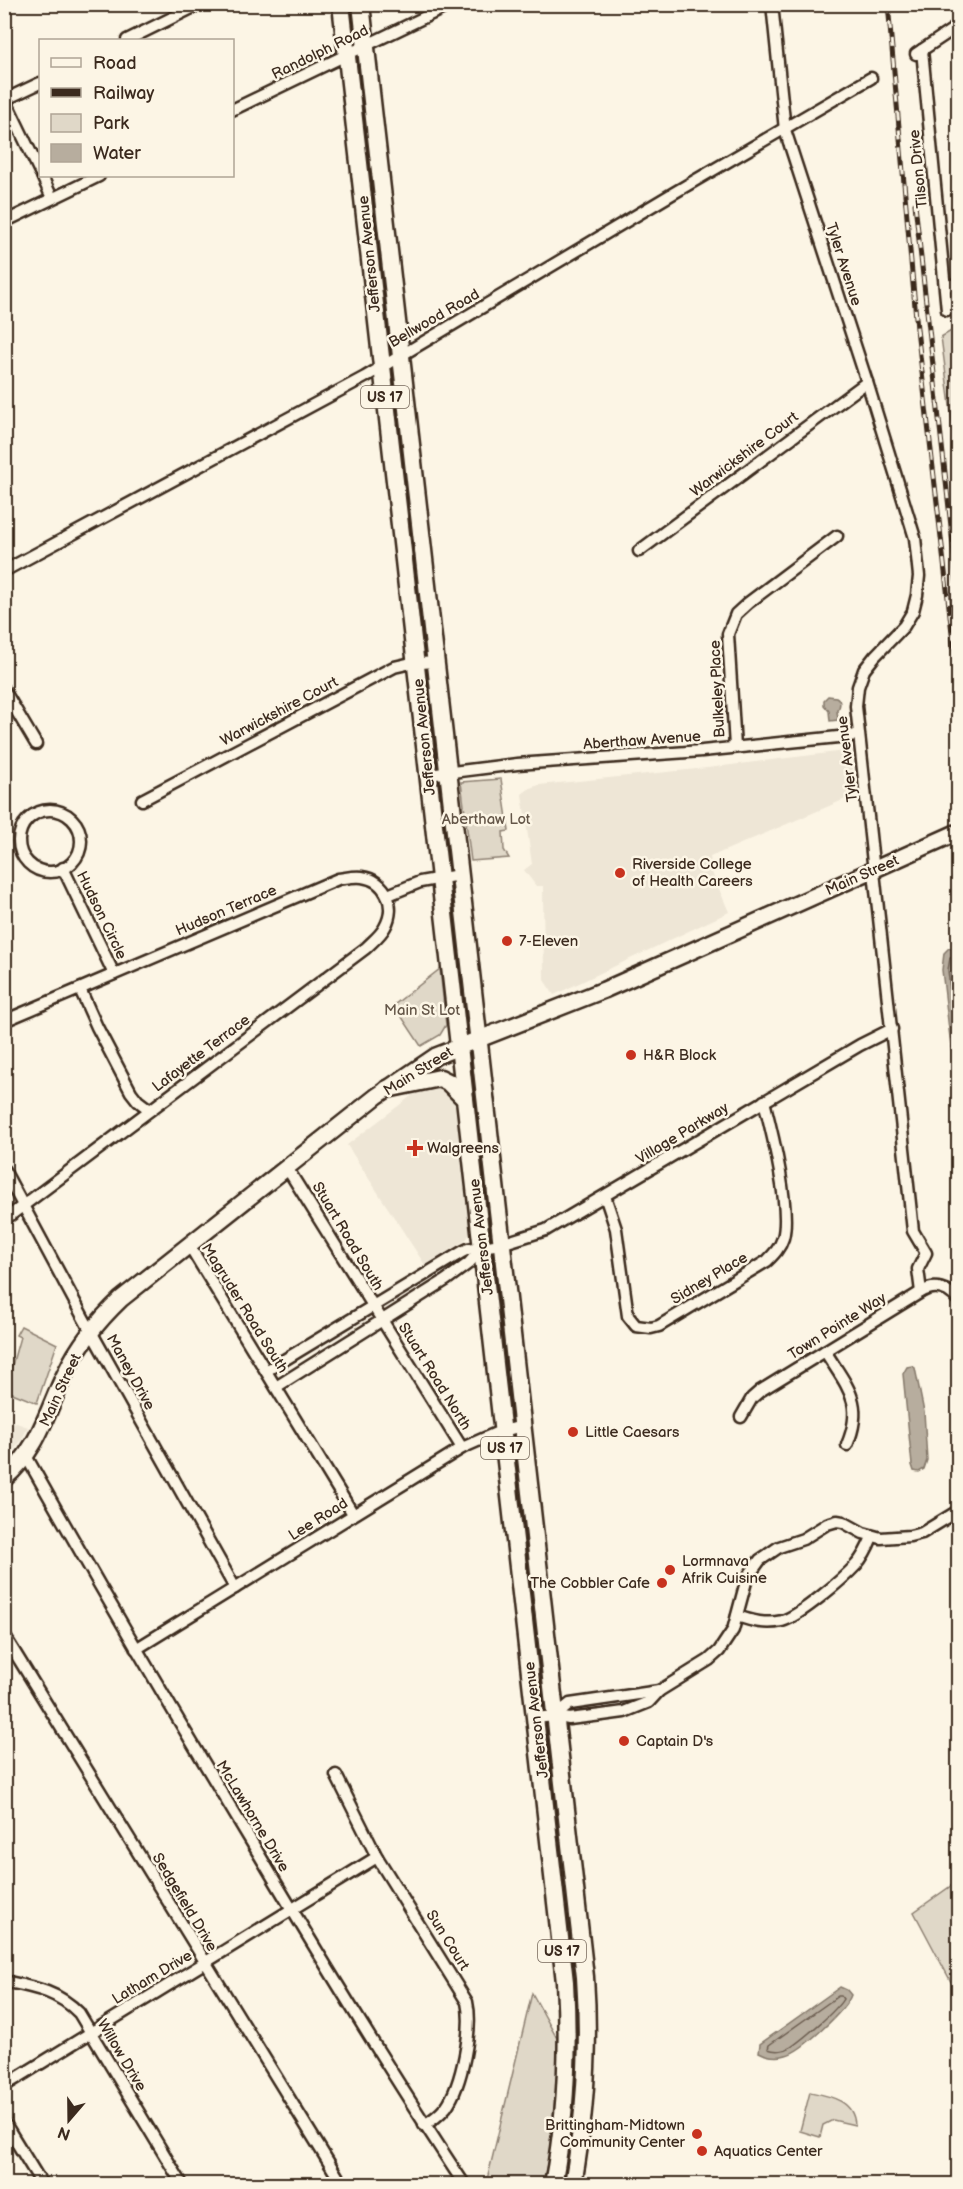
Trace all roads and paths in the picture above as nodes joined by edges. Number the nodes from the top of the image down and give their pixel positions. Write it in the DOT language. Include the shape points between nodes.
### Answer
graph roads {
  1 [pos="200,4"];
  2 [pos="341,4"];
  3 [pos="361,4"];
  4 [pos="452,4"];
  5 [pos="772,4"];
  6 [pos="958,26"];
  7 [pos="129,39"];
  8 [pos="366,46"];
  9 [pos="347,55"];
  10 [pos="872,78"];
  11 [pos="39,83"];
  12 [pos="5,99"];
  13 [pos="234,109"];
  14 [pos="785,130"];
  15 [pos="39,170"];
  16 [pos="42,177"];
  17 [pos="97,177"];
  18 [pos="52,198"];
  19 [pos="4,222"];
  20 [pos="958,284"];
  21 [pos="945,286"];
  22 [pos="947,310"];
  23 [pos="400,355"];
  24 [pos="382,367"];
  25 [pos="867,382"];
  26 [pos="837,536"];
  27 [pos="639,551"];
  28 [pos="4,571"];
  29 [pos="435,662"];
  30 [pos="416,663"];
  31 [pos="4,690"];
  32 [pos="858,735"];
  33 [pos="36,744"];
  34 [pos="735,747"];
  35 [pos="448,773"];
  36 [pos="428,775"];
  37 [pos="142,800"];
  38 [pos="958,832"];
  39 [pos="63,868"];
  40 [pos="874,869"];
  41 [pos="459,875"];
  42 [pos="440,878"];
  43 [pos="388,895"];
  44 [pos="114,974"];
  45 [pos="80,989"];
  46 [pos="4,1021"];
  47 [pos="892,1029"];
  48 [pos="478,1039"];
  49 [pos="459,1046"];
  50 [pos="387,1089"];
  51 [pos="465,1099"];
  52 [pos="764,1101"];
  53 [pos="150,1110"];
  54 [pos="287,1168"];
  55 [pos="4,1170"];
  56 [pos="605,1196"];
  57 [pos="24,1205"];
  58 [pos="4,1220"];
  59 [pos="501,1244"];
  60 [pos="189,1245"];
  61 [pos="482,1248"];
  62 [pos="411,1283"];
  63 [pos="921,1292"];
  64 [pos="419,1297"];
  65 [pos="958,1300"];
  66 [pos="372,1306"];
  67 [pos="382,1321"];
  68 [pos="91,1331"];
  69 [pos="825,1351"];
  70 [pos="266,1371"];
  71 [pos="276,1387"];
  72 [pos="741,1417"];
  73 [pos="522,1426"];
  74 [pos="503,1431"];
  75 [pos="846,1445"];
  76 [pos="462,1448"];
  77 [pos="27,1456"];
  78 [pos="4,1479"];
  79 [pos="958,1510"];
  80 [pos="353,1514"];
  81 [pos="872,1537"];
  82 [pos="235,1588"];
  83 [pos="737,1616"];
  84 [pos="4,1635"];
  85 [pos="136,1649"];
  86 [pos="555,1716"];
  87 [pos="535,1718"];
  88 [pos="336,1774"];
  89 [pos="377,1857"];
  90 [pos="292,1909"];
  91 [pos="205,1963"];
  92 [pos="4,1981"];
  93 [pos="91,2033"];
  94 [pos="4,2086"];
  95 [pos="4,2122"];
  96 [pos="424,2125"];
  97 [pos="42,2184"];
  98 [pos="182,2184"];
  99 [pos="342,2184"];
  100 [pos="464,2184"];
  101 [pos="553,2184"];
  102 [pos="573,2184"];
  1 -- 7 [label="street"];
  2 -- 9 [label="main road, Jefferson Avenue / US 17"];
  3 -- 8 [label="main road, Jefferson Avenue / US 17"];
  4 -- 8 [label="street, Randolph Road"];
  5 -- 14 [label="street, Tyler Avenue"];
  6 -- 21 [label="street, Tilson Drive" via="919,52"];
  8 -- 9 [label="street, Randolph Road"];
  8 -- 23 [label="main road, Jefferson Avenue / US 17"];
  9 -- 13 [label="street, Randolph Road"];
  9 -- 24 [label="main road, Jefferson Avenue / US 17"];
  10 -- 14 [label="street, Bellwood Road"];
  11 -- 12 [label="street"];
  12 -- 15 [label="street"];
  14 -- 23 [label="street, Bellwood Road"];
  14 -- 25 [label="street, Tyler Avenue"];
  16 -- 18 [label="street"];
  17 -- 18 [label="street"];
  18 -- 19 [label="street"];
  20 -- 21 [label="street"];
  21 -- 22 [label="street, Tilson Drive"];
  23 -- 24 [label="street, Bellwood Road"];
  23 -- 29 [label="main road, Jefferson Avenue / US 17"];
  24 -- 28 [label="street, Bellwood Road"];
  24 -- 30 [label="main road, Jefferson Avenue / US 17"];
  25 -- 27 [label="street, Warwickshire Court"];
  25 -- 32 [label="street, Tyler Avenue" via="915,538 919,576 913,611 864,670 856,706"];
  26 -- 34 [label="street, Bulkeley Place" via="748,603 732,621 728,642"];
  29 -- 30 [label="street, Warwickshire Court"];
  29 -- 35 [label="main road, Jefferson Avenue / US 17"];
  30 -- 36 [label="main road, Jefferson Avenue / US 17"];
  30 -- 37 [label="street, Warwickshire Court" via="394,667"];
  31 -- 33 [label="street"];
  32 -- 34 [label="street, Aberthaw Avenue"];
  32 -- 40 [label="street, Tyler Avenue"];
  34 -- 35 [label="street, Aberthaw Avenue"];
  35 -- 36 [label="street, Aberthaw Avenue"];
  35 -- 41 [label="main road, Jefferson Avenue / US 17"];
  36 -- 42 [label="main road, Jefferson Avenue / US 17"];
  38 -- 40 [label="main road, Main Street"];
  39 -- 39 [label="street, Hudson Circle" via="80,848 76,824 57,811 35,814 21,833 22,855 40,870"];
  39 -- 44 [label="street, Hudson Circle"];
  40 -- 47 [label="street, Tyler Avenue"];
  40 -- 48 [label="main road, Main Street" via="604,990"];
  41 -- 42 [label="street"];
  41 -- 48 [label="main road, Jefferson Avenue / US 17"];
  42 -- 43 [label="street"];
  42 -- 49 [label="main road, Jefferson Avenue / US 17"];
  43 -- 44 [label="street, Hudson Terrace" via="370,879 338,879"];
  43 -- 53 [label="street, Lafayette Terrace" via="386,926 366,948"];
  44 -- 45 [label="street, Hudson Terrace"];
  45 -- 46 [label="street, Hudson Terrace"];
  45 -- 53 [label="street" via="130,1092"];
  47 -- 52 [label="street, Village Parkway"];
  47 -- 63 [label="street, Tyler Avenue" via="913,1231 926,1253 918,1269"];
  48 -- 49 [label="main road, Main Street"];
  48 -- 59 [label="main road, Jefferson Avenue / US 17"];
  49 -- 50 [label="main road, Main Street" via="436,1056"];
  49 -- 51 [label="main road, Jefferson Avenue / US 17"];
  50 -- 51 [label="main road" via="440,1078"];
  50 -- 54 [label="main road, Main Street"];
  51 -- 61 [label="main road, Jefferson Avenue / US 17"];
  52 -- 56 [label="street, Village Parkway"];
  52 -- 56 [label="street, Sidney Place" via="784,1209 781,1245 767,1261 658,1326 644,1329 628,1316 616,1229"];
  53 -- 57 [label="street, Lafayette Terrace"];
  54 -- 60 [label="main road, Main Street"];
  54 -- 66 [label="street, Stuart Road South"];
  55 -- 57 [label="street, Maney Drive"];
  56 -- 59 [label="street, Village Parkway" via="546,1230"];
  57 -- 58 [label="street, Lafayette Terrace"];
  57 -- 68 [label="street, Maney Drive"];
  59 -- 61 [label="street, Village Parkway"];
  59 -- 73 [label="main road, Jefferson Avenue / US 17"];
  60 -- 68 [label="main road, Main Street" via="121,1299"];
  60 -- 70 [label="street, Magruder Road South"];
  61 -- 62 [label="street, Village Parkway" via="462,1252"];
  61 -- 64 [label="street" via="470,1263"];
  61 -- 74 [label="main road, Jefferson Avenue / US 17"];
  62 -- 64 [label="street"];
  62 -- 66 [label="street, Village Parkway"];
  63 -- 65 [label="street" via="940,1288"];
  63 -- 69 [label="street, Town Pointe Way"];
  64 -- 67 [label="street"];
  66 -- 67 [label="street, Stuart Road South"];
  66 -- 70 [label="street, Village Parkway"];
  67 -- 71 [label="street"];
  67 -- 76 [label="street, Stuart Road North"];
  68 -- 77 [label="main road, Main Street" via="68,1367 43,1429"];
  68 -- 82 [label="street, Maney Drive"];
  69 -- 72 [label="street, Town Pointe Way" via="760,1391"];
  69 -- 75 [label="street" via="854,1403 853,1429"];
  70 -- 71 [label="street, Magruder Road South"];
  71 -- 80 [label="street, Magruder Road South"];
  73 -- 74 [label="street, Lee Road"];
  73 -- 86 [label="main road, Jefferson Avenue / US 17"];
  74 -- 76 [label="street, Lee Road"];
  74 -- 87 [label="main road, Jefferson Avenue / US 17"];
  76 -- 80 [label="street, Lee Road"];
  77 -- 78 [label="main road, Main Street"];
  77 -- 85 [label="street, McLawhorne Drive"];
  79 -- 81 [label="street" via="922,1533"];
  80 -- 82 [label="street, Lee Road"];
  81 -- 83 [label="street" via="856,1564 794,1616 764,1623"];
  81 -- 83 [label="street" via="843,1522 832,1521 769,1553 747,1578"];
  82 -- 85 [label="street, Lee Road"];
  83 -- 86 [label="street" via="730,1635 710,1660 659,1691 649,1702 624,1712 569,1719"];
  84 -- 91 [label="street, Sedgefield Drive"];
  85 -- 90 [label="street, McLawhorne Drive"];
  86 -- 87 [label="street"];
  86 -- 102 [label="main road, Jefferson Avenue / US 17" via="586,2000 585,2095"];
  87 -- 101 [label="main road, Jefferson Avenue / US 17" via="567,2016 566,2084"];
  88 -- 89 [label="street, Sun Court"];
  89 -- 90 [label="street, Latham Drive"];
  89 -- 96 [label="street, Sun Court" via="464,1994 470,2014 470,2030 452,2096 438,2115"];
  90 -- 91 [label="street, Latham Drive"];
  90 -- 96 [label="street, McLawhorne Drive"];
  91 -- 93 [label="street, Latham Drive"];
  91 -- 99 [label="street, Sedgefield Drive"];
  92 -- 93 [label="street, Willow Drive" via="58,1995 79,2013"];
  93 -- 94 [label="street, Latham Drive"];
  93 -- 98 [label="street, Willow Drive"];
  95 -- 97 [label="street"];
  96 -- 100 [label="street, McLawhorne Drive"];
}
